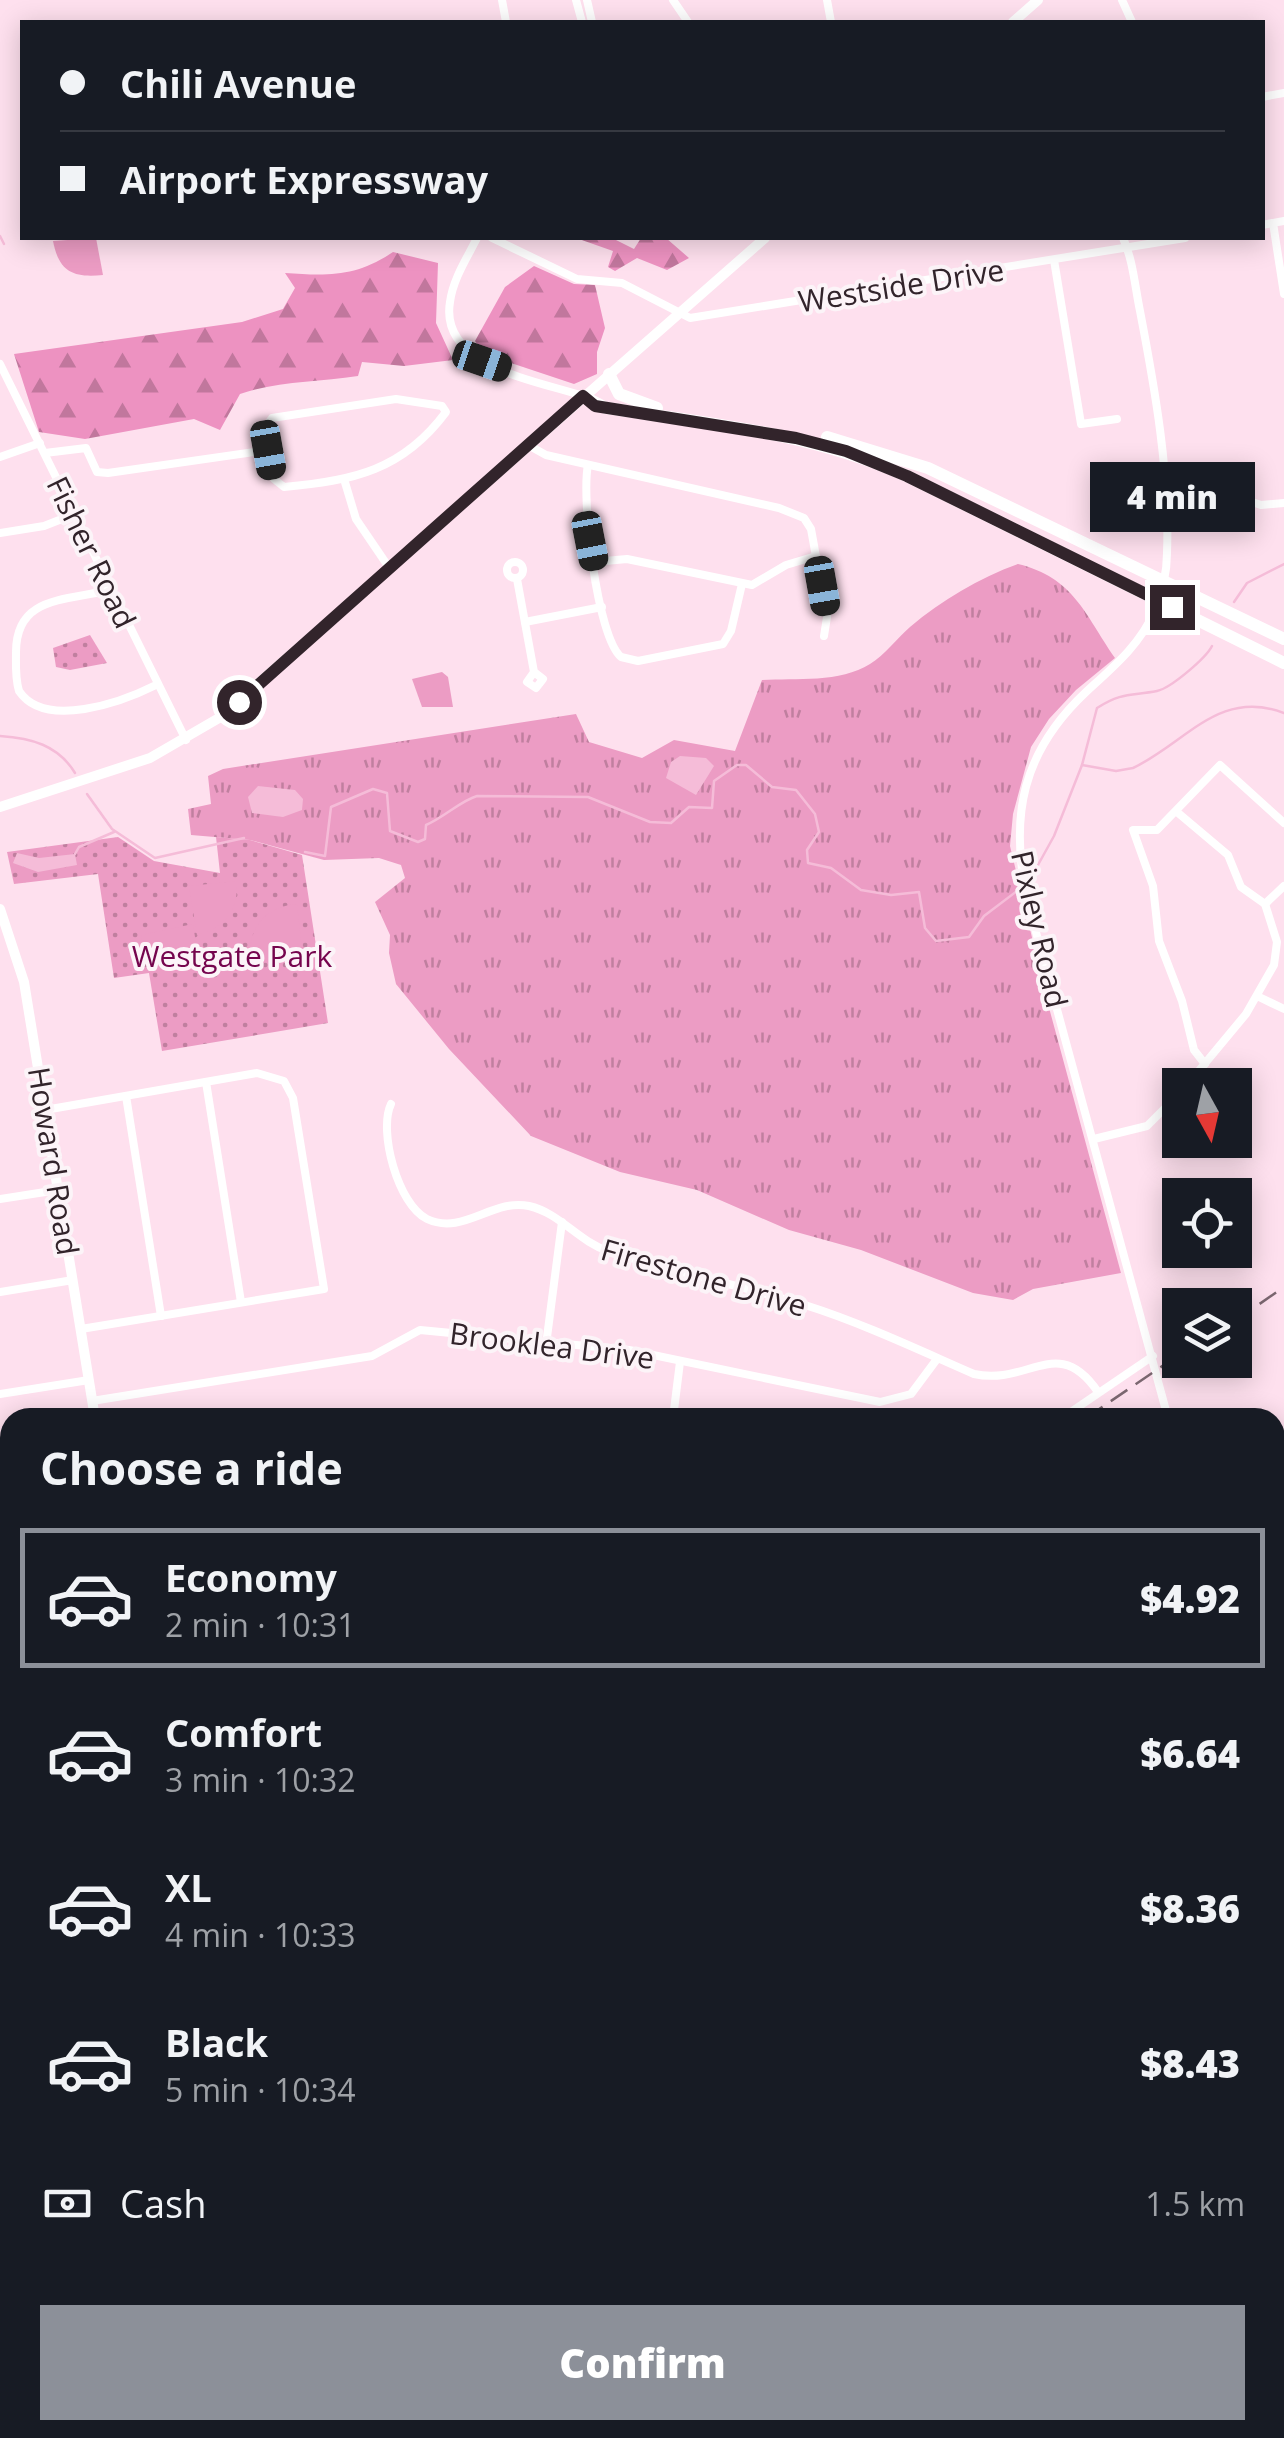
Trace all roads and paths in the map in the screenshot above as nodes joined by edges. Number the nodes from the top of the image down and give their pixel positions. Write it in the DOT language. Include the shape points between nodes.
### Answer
graph roads {
  1 [pos="1038,0"];
  2 [pos="1019,20"];
  3 [pos="1284,222"];
  4 [pos="1268,224"];
  5 [pos="476,240"];
  6 [pos="496,240"];
  7 [pos="763,240"];
  8 [pos="1124,240"];
  9 [pos="1173,240"];
  10 [pos="1127,248"];
  11 [pos="1054,260"];
  12 [pos="1284,294"];
  13 [pos="678,314"];
  14 [pos="0,364"];
  15 [pos="609,374"];
  16 [pos="583,396"];
  17 [pos="657,408"];
  18 [pos="1117,419"];
  19 [pos="40,443"];
  20 [pos="528,445"];
  21 [pos="268,450"];
  22 [pos="45,453"];
  23 [pos="0,456"];
  24 [pos="588,466"];
  25 [pos="344,478"];
  26 [pos="1164,496"];
  27 [pos="1284,503"];
  28 [pos="72,515"];
  29 [pos="0,532"];
  30 [pos="816,556"];
  31 [pos="594,562"];
  32 [pos="390,569"];
  33 [pos="516,579"];
  34 [pos="742,584"];
  35 [pos="109,590"];
  36 [pos="602,607"];
  37 [pos="525,622"];
  38 [pos="824,636"];
  39 [pos="1284,639"];
  40 [pos="1284,663"];
  41 [pos="534,672"];
  42 [pos="156,685"];
  43 [pos="186,740"];
  44 [pos="25,802"];
  45 [pos="0,807"];
  46 [pos="1178,812"];
  47 [pos="0,817"];
  48 [pos="1284,823"];
  49 [pos="1284,886"];
  50 [pos="1265,904"];
  51 [pos="0,909"];
  52 [pos="1257,996"];
  53 [pos="1284,1009"];
  54 [pos="1204,1064"];
  55 [pos="1201,1068"];
  56 [pos="206,1082"];
  57 [pos="126,1096"];
  58 [pos="391,1104"];
  59 [pos="45,1110"];
  60 [pos="1162,1112"];
  61 [pos="1094,1139"];
  62 [pos="58,1190"];
  63 [pos="0,1199"];
  64 [pos="562,1222"];
  65 [pos="73,1280"];
  66 [pos="0,1292"];
  67 [pos="240,1302"];
  68 [pos="161,1316"];
  69 [pos="81,1329"];
  70 [pos="546,1345"];
  71 [pos="1152,1356"];
  72 [pos="937,1359"];
  73 [pos="680,1362"];
  74 [pos="89,1380"];
  75 [pos="1098,1392"];
  76 [pos="0,1394"];
  77 [pos="92,1401"];
  78 [pos="93,1408"];
  79 [pos="674,1408"];
  80 [pos="1076,1408"];
  81 [pos="1165,1408"];
  1 -- 2 [label="main road"];
  3 -- 4 [label="street"];
  4 -- 12 [label="street"];
  5 -- 16 [label="street" via="450,302 460,343 482,361"];
  6 -- 13 [label="street" via="576,279 622,284"];
  7 -- 13 [label="main road"];
  8 -- 10 [label="street, Pixley Road"];
  9 -- 10 [label="street, Westside Drive"];
  10 -- 11 [label="street, Westside Drive"];
  10 -- 26 [label="street, Pixley Road"];
  11 -- 13 [label="street, Westside Drive" via="708,316"];
  11 -- 18 [label="street" via="1081,424"];
  13 -- 15 [label="main road"];
  14 -- 19 [label="street, Fisher Road"];
  15 -- 16 [label="main road"];
  15 -- 17 [label="highway" via="619,394"];
  16 -- 17 [label="highway"];
  16 -- 20 [label="main road"];
  16 -- 40 [label="highway" via="595,406 846,451"];
  17 -- 39 [label="highway" via="808,432 900,457"];
  19 -- 22 [label="street, Fisher Road"];
  19 -- 23 [label="street"];
  20 -- 24 [label="street"];
  20 -- 32 [label="main road"];
  21 -- 22 [label="street" via="108,474 97,472 86,448"];
  21 -- 25 [label="street" via="280,486"];
  21 -- 25 [label="street" via="265,428 276,416 396,400 446,409 387,465"];
  22 -- 28 [label="street, Fisher Road"];
  24 -- 30 [label="street" via="794,512 811,529"];
  24 -- 31 [label="street" via="583,502"];
  25 -- 32 [label="street" via="356,519"];
  26 -- 27 [label="street" via="1223,492 1261,505"];
  26 -- 61 [label="street, Pixley Road" via="1168,554 1154,612 1124,657 1052,727 1028,777 1019,837 1025,888"];
  28 -- 29 [label="street"];
  28 -- 35 [label="street, Fisher Road"];
  30 -- 34 [label="street" via="761,583"];
  30 -- 38 [label="street"];
  31 -- 34 [label="street" via="627,558"];
  31 -- 36 [label="street"];
  32 -- 43 [label="main road" via="265,681"];
  33 -- 37 [label="street"];
  34 -- 36 [label="street" via="723,644 688,653 621,658 610,644"];
  35 -- 42 [label="street, Fisher Road"];
  35 -- 42 [label="street" via="22,616 16,633 19,691 34,706 52,711 130,698"];
  36 -- 37 [label="street"];
  37 -- 41 [label="street"];
  42 -- 43 [label="street, Fisher Road"];
  43 -- 44 [label="main road"];
  44 -- 45 [label="main road"];
  44 -- 47 [label="main road"];
  46 -- 48 [label="street" via="1220,765"];
  46 -- 50 [label="street" via="1228,856 1242,888"];
  46 -- 54 [label="street" via="1157,830 1132,834 1152,880 1159,941"];
  49 -- 50 [label="street"];
  50 -- 52 [label="street" via="1277,950"];
  51 -- 59 [label="main road, Howard Road" via="24,982"];
  52 -- 53 [label="street"];
  52 -- 54 [label="street"];
  54 -- 55 [label="street"];
  56 -- 57 [label="street"];
  56 -- 67 [label="street"];
  56 -- 67 [label="street" via="266,1074 290,1088 324,1288"];
  57 -- 59 [label="street"];
  57 -- 68 [label="street"];
  58 -- 64 [label="street, Firestone Drive" via="386,1115 398,1182 426,1218 457,1223 515,1204"];
  59 -- 62 [label="main road, Howard Road"];
  60 -- 61 [label="street" via="1148,1126"];
  61 -- 71 [label="street, Pixley Road"];
  62 -- 63 [label="street"];
  62 -- 65 [label="main road, Howard Road"];
  64 -- 70 [label="street"];
  64 -- 72 [label="street, Firestone Drive" via="601,1248 808,1306"];
  65 -- 66 [label="street"];
  65 -- 69 [label="main road, Howard Road"];
  67 -- 68 [label="street"];
  68 -- 69 [label="street"];
  69 -- 74 [label="main road, Howard Road"];
  70 -- 73 [label="street, Brooklea Drive" via="629,1350"];
  70 -- 77 [label="street, Brooklea Drive" via="420,1330 372,1356"];
  71 -- 75 [label="street"];
  71 -- 81 [label="street, Pixley Road"];
  72 -- 73 [label="street, Brooklea Drive" via="911,1394 891,1402"];
  72 -- 75 [label="street, Firestone Drive" via="984,1376 1071,1364"];
  73 -- 79 [label="street"];
  74 -- 76 [label="street"];
  74 -- 77 [label="main road, Howard Road"];
  75 -- 80 [label="street"];
  77 -- 78 [label="main road, Howard Road"];
}
